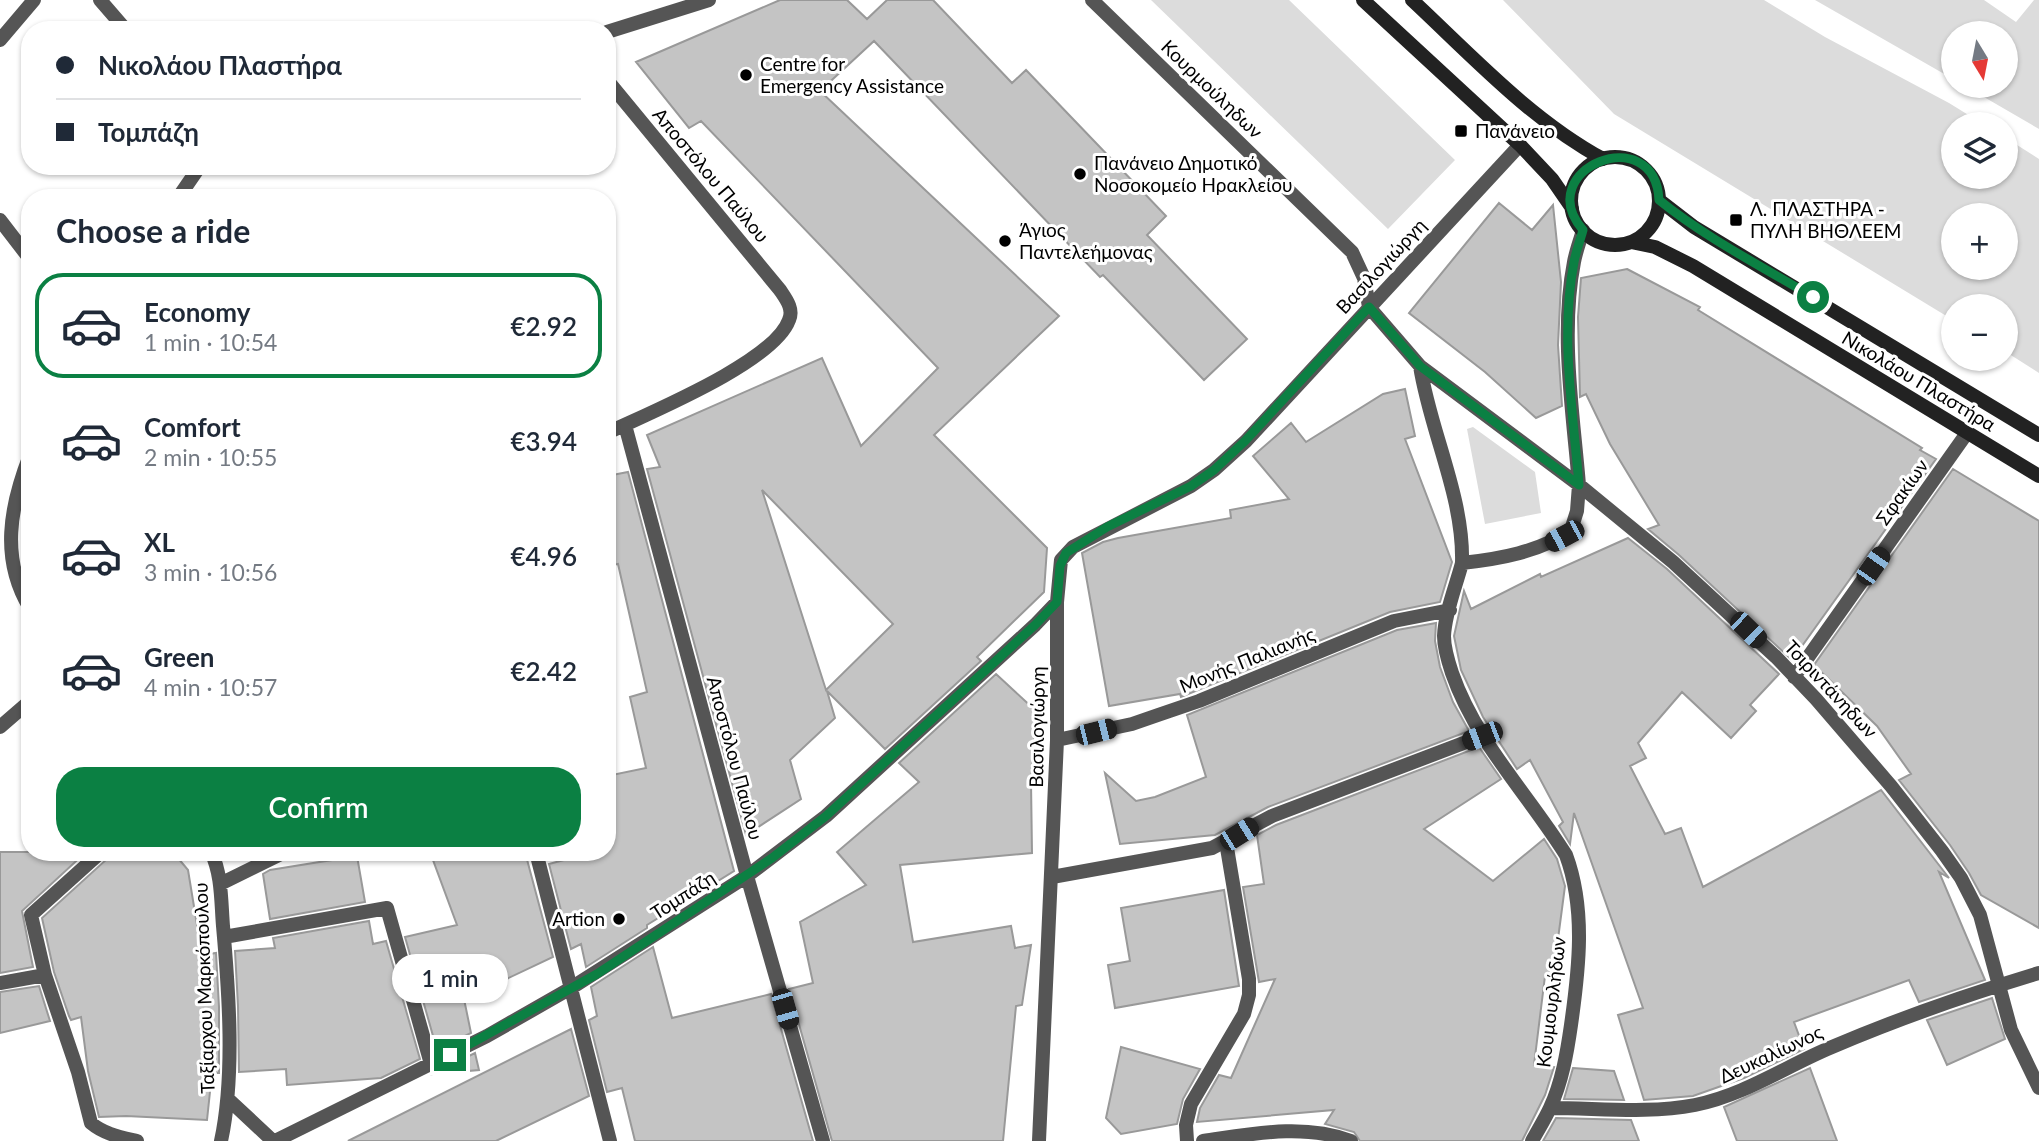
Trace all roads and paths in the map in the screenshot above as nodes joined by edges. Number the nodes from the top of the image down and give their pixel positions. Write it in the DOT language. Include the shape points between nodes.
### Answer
graph roads {
  1 [pos="34,0"];
  2 [pos="100,0"];
  3 [pos="709,0"];
  4 [pos="1092,0"];
  5 [pos="1363,0"];
  6 [pos="1412,0"];
  7 [pos="118,21"];
  8 [pos="616,29"];
  9 [pos="0,40"];
  10 [pos="616,91"];
  11 [pos="1520,145"];
  12 [pos="1603,159"];
  13 [pos="1659,200"];
  14 [pos="1572,208"];
  15 [pos="0,220"];
  16 [pos="1583,230"];
  17 [pos="1631,243"];
  18 [pos="21,247"];
  19 [pos="1369,307"];
  20 [pos="1420,366"];
  21 [pos="625,425"];
  22 [pos="616,429"];
  23 [pos="1967,433"];
  24 [pos="2039,435"];
  25 [pos="2039,476"];
  26 [pos="21,482"];
  27 [pos="1579,485"];
  28 [pos="1462,563"];
  29 [pos="21,588"];
  30 [pos="1057,602"];
  31 [pos="1450,610"];
  32 [pos="1794,677"];
  33 [pos="21,709"];
  34 [pos="0,727"];
  35 [pos="1482,736"];
  36 [pos="1057,740"];
  37 [pos="1226,842"];
  38 [pos="91,861"];
  39 [pos="214,861"];
  40 [pos="267,861"];
  41 [pos="538,861"];
  42 [pos="747,876"];
  43 [pos="1052,877"];
  44 [pos="220,884"];
  45 [pos="224,937"];
  46 [pos="2039,973"];
  47 [pos="45,975"];
  48 [pos="0,983"];
  49 [pos="1998,985"];
  50 [pos="571,988"];
  51 [pos="431,1064"];
  52 [pos="2039,1088"];
  53 [pos="228,1099"];
  54 [pos="1551,1108"];
  55 [pos="1257,1137"];
  56 [pos="136,1141"];
  57 [pos="221,1141"];
  58 [pos="274,1141"];
  59 [pos="610,1141"];
  60 [pos="823,1141"];
  61 [pos="1039,1141"];
  62 [pos="1187,1141"];
  63 [pos="1203,1141"];
  64 [pos="1351,1141"];
  65 [pos="1532,1141"];
  1 -- 9 [label="street"];
  2 -- 7 [label="street"];
  3 -- 8 [label="street"];
  4 -- 19 [label="street, Κουρμούληδων" via="1352,252 1364,278"];
  5 -- 11 [label="main road"];
  6 -- 12 [label="main road" via="1532,110"];
  10 -- 21 [label="street, Αποστόλου Παύλου" via="780,290 790,311 789,320 768,347 735,369"];
  11 -- 14 [label="main road"];
  11 -- 19 [label="street, Βασιλογιώργη"];
  12 -- 13 [label="main road" via="1623,158 1642,166 1658,187"];
  12 -- 14 [label="main road" via="1580,175"];
  13 -- 17 [label="main road" via="1652,226"];
  13 -- 24 [label="main road, Νικολάου Πλαστήρα" via="1694,227"];
  14 -- 16 [label="main road"];
  15 -- 18 [label="street"];
  16 -- 17 [label="main road" via="1605,244"];
  16 -- 27 [label="street" via="1569,308"];
  17 -- 23 [label="main road, Νικολάου Πλαστήρα" via="1654,247 1693,265"];
  19 -- 20 [label="street, Κουρμούληδων"];
  19 -- 30 [label="street, Βασιλογιώργη" via="1214,470 1066,553 1060,566"];
  20 -- 27 [label="street, Τσιριντάνηδων"];
  20 -- 28 [label="street, Κουμουρλήδων" via="1460,525"];
  21 -- 22 [label="street"];
  21 -- 42 [label="street, Αποστόλου Παύλου"];
  23 -- 25 [label="main road, Νικολάου Πλαστήρα"];
  23 -- 32 [label="street, Σφακίων"];
  26 -- 29 [label="street" via="9,543"];
  27 -- 28 [label="street" via="1574,523 1564,536 1520,553"];
  27 -- 32 [label="street, Τσιριντάνηδων" via="1672,562"];
  28 -- 31 [label="street, Κουμουρλήδων"];
  30 -- 36 [label="street, Βασιλογιώργη"];
  30 -- 42 [label="street, Τομπάζη" via="826,816"];
  31 -- 35 [label="street, Κουμουρλήδων" via="1444,636 1449,664"];
  31 -- 36 [label="street, Μονής Παλιανής" via="1394,621 1145,719"];
  32 -- 49 [label="street, Τσιριντάνηδων" via="1891,786 1961,878 1983,922"];
  33 -- 34 [label="street"];
  35 -- 37 [label="street" via="1272,816"];
  35 -- 54 [label="street, Κουμουρλήδων" via="1552,833 1573,875 1578,966 1566,1054"];
  36 -- 43 [label="street, Βασιλογιώργη"];
  37 -- 43 [label="street" via="1198,852"];
  37 -- 62 [label="street" via="1250,995 1244,1014 1191,1104"];
  38 -- 47 [label="street" via="31,915"];
  39 -- 44 [label="street, Ταξίαρχου Μαρκόπουλου"];
  40 -- 44 [label="street"];
  41 -- 50 [label="street"];
  42 -- 50 [label="street, Τομπάζη"];
  42 -- 60 [label="street, Αποστόλου Παύλου"];
  43 -- 61 [label="street, Βασιλογιώργη"];
  44 -- 45 [label="street, Ταξίαρχου Μαρκόπουλου"];
  45 -- 51 [label="street" via="387,908"];
  45 -- 53 [label="street, Ταξίαρχου Μαρκόπουλου"];
  46 -- 49 [label="street, Δευκαλίωνος"];
  47 -- 48 [label="street"];
  47 -- 56 [label="street" via="91,1123"];
  49 -- 52 [label="street, Τσιριντάνηδων" via="2011,1030"];
  49 -- 54 [label="street, Δευκαλίωνος" via="1840,1043 1719,1099 1659,1109"];
  50 -- 51 [label="street, Τομπάζη"];
  50 -- 59 [label="street"];
  51 -- 58 [label="street, Τομπάζη"];
  53 -- 57 [label="street, Ταξίαρχου Μαρκόπουλου"];
  53 -- 58 [label="street"];
  54 -- 65 [label="street, Κουμουρλήδων"];
  55 -- 63 [label="street"];
  55 -- 64 [label="street" via="1308,1132"];
}
